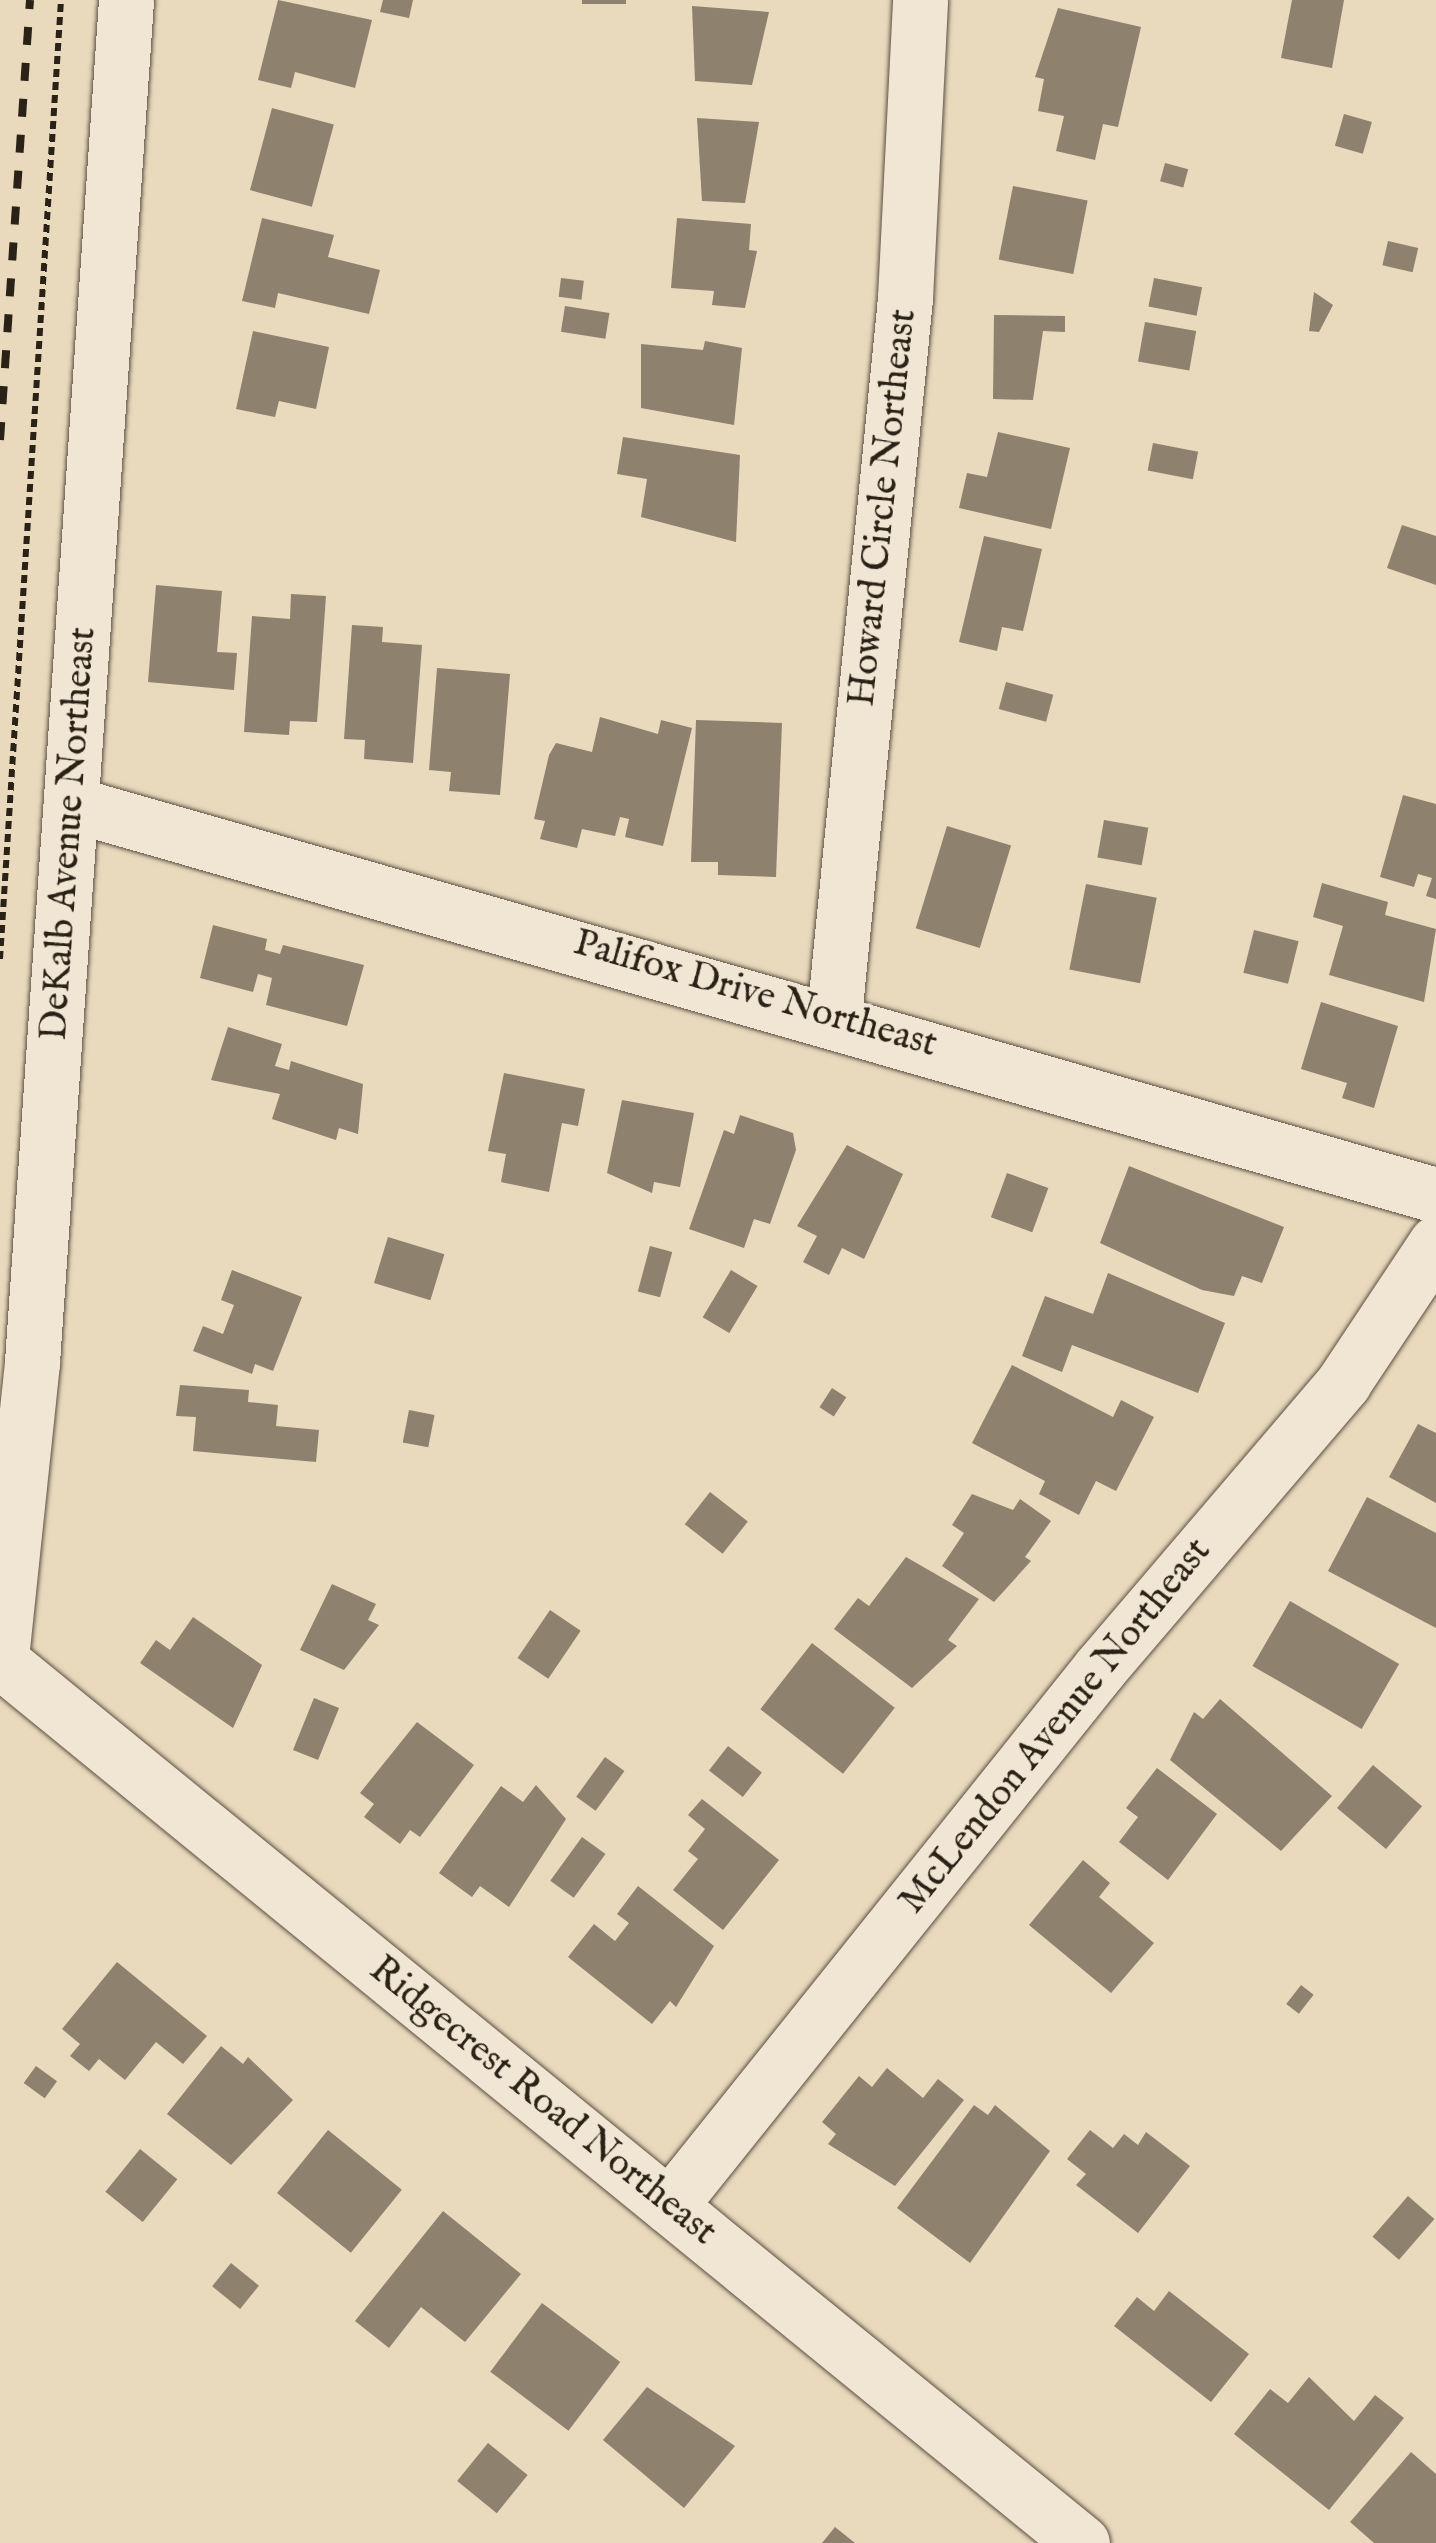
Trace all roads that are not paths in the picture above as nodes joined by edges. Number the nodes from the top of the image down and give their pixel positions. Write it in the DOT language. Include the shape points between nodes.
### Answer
graph roads {
  1 [pos="126,0"];
  2 [pos="920,0"];
  3 [pos="72,804"];
  4 [pos="834,1016"];
  5 [pos="1436,1195"];
  6 [pos="1436,1243"];
  7 [pos="0,1664"];
  8 [pos="668,2206"];
  9 [pos="1082,2543"];
  1 -- 3 [label="street, DeKalb Avenue Northeast"];
  2 -- 4 [label="street, Howard Circle Northeast" via="905,298"];
  3 -- 4 [label="street, Palifox Drive Northeast"];
  3 -- 7 [label="street, DeKalb Avenue Northeast"];
  4 -- 5 [label="street, Palifox Drive Northeast"];
  6 -- 8 [label="street, McLendon Avenue Northeast" via="1343,1383 1100,1668"];
  7 -- 8 [label="street, Ridgecrest Road Northeast"];
  8 -- 9 [label="street, Ridgecrest Road Northeast"];
}
